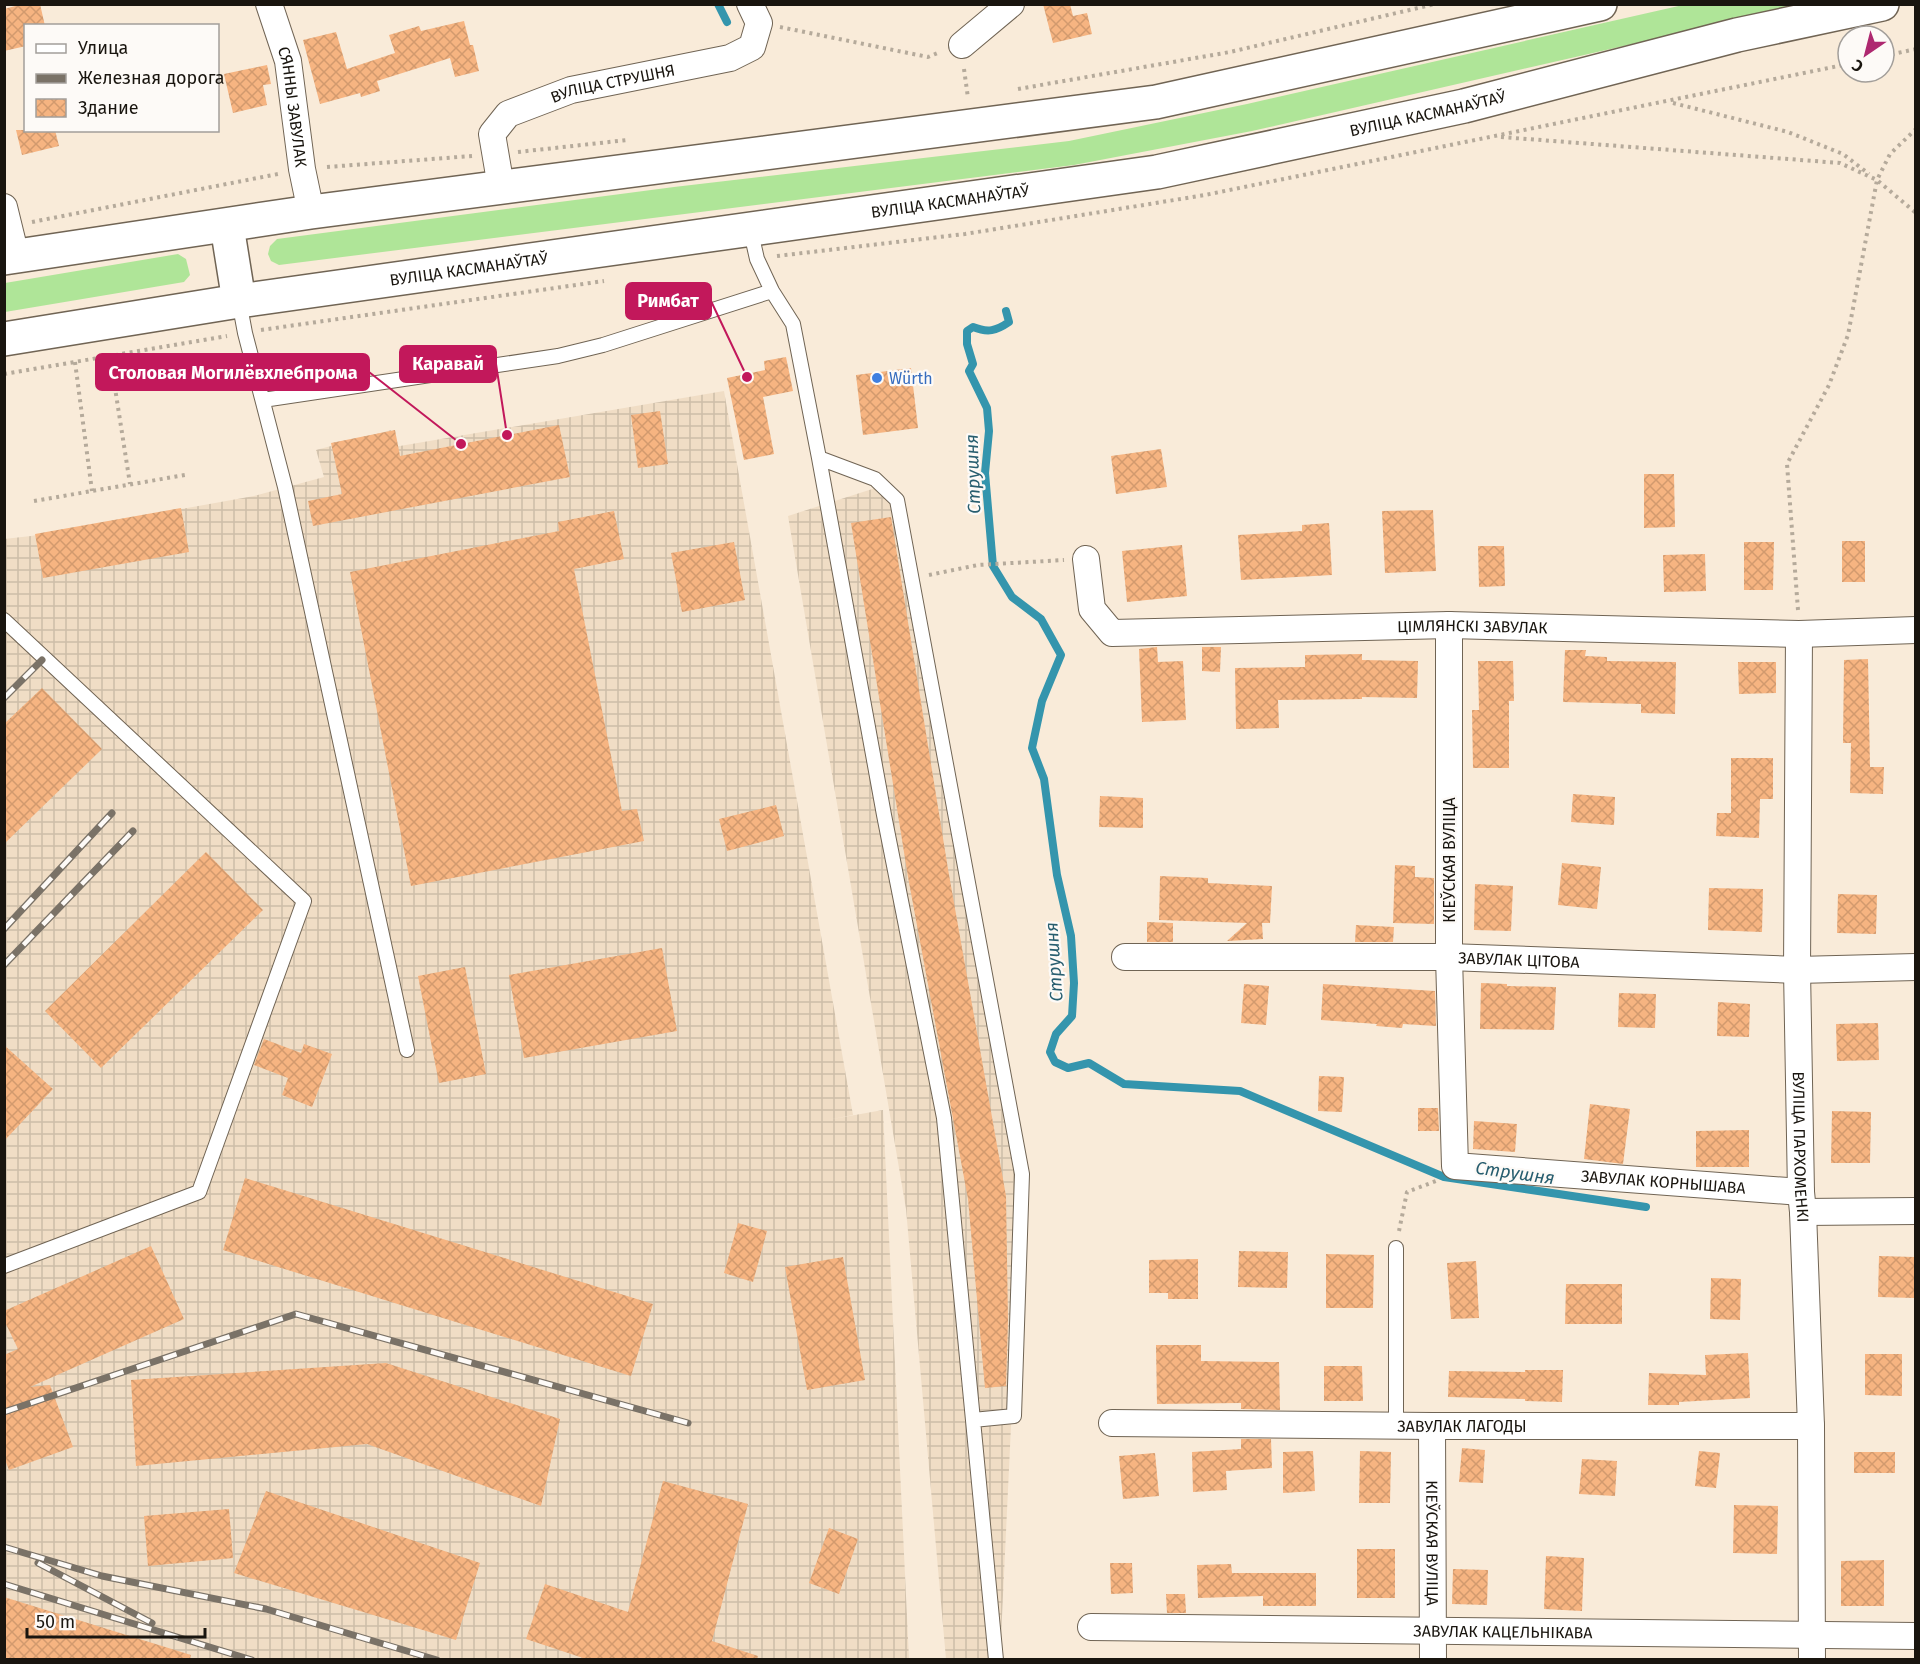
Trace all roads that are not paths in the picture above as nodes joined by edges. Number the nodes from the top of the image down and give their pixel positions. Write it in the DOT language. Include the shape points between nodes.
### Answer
graph roads {
  1 [pos="269,4"];
  2 [pos="1011,4"];
  3 [pos="1600,4"];
  4 [pos="1882,4"];
  5 [pos="755,14"];
  6 [pos="962,45"];
  7 [pos="501,187"];
  8 [pos="311,212"];
  9 [pos="227,226"];
  10 [pos="750,228"];
  11 [pos="8,237"];
  12 [pos="772,291"];
  13 [pos="239,301"];
  14 [pos="4,339"];
  15 [pos="263,400"];
  16 [pos="819,458"];
  17 [pos="1086,559"];
  18 [pos="4,620"];
  19 [pos="1449,625"];
  20 [pos="1916,630"];
  21 [pos="1799,633"];
  22 [pos="1125,957"];
  23 [pos="1449,957"];
  24 [pos="1916,967"];
  25 [pos="1797,970"];
  26 [pos="407,1050"];
  27 [pos="1455,1166"];
  28 [pos="1802,1202"];
  29 [pos="1916,1211"];
  30 [pos="1396,1248"];
  31 [pos="4,1266"];
  32 [pos="973,1420"];
  33 [pos="1112,1423"];
  34 [pos="1396,1426"];
  35 [pos="1432,1426"];
  36 [pos="1811,1426"];
  37 [pos="1091,1628"];
  38 [pos="1433,1631"];
  39 [pos="1916,1636"];
  40 [pos="1812,1647"];
  41 [pos="996,1659"];
  42 [pos="1433,1659"];
  1 -- 8 [label="street, СЯННЫ ЗАВУЛАК" via="288,61"];
  2 -- 6 [label="street"];
  3 -- 7 [label="main road" via="1156,102"];
  4 -- 10 [label="main road, ВУЛІЦА КАСМАНАЎТАЎ" via="1737,35 1464,106 1157,172"];
  5 -- 7 [label="street, ВУЛІЦА СТРУШНЯ" via="752,46 730,58 572,90 508,114 492,134"];
  7 -- 8 [label="main road"];
  8 -- 9 [label="main road"];
  9 -- 11 [label="main road"];
  9 -- 13 [label="main road"];
  10 -- 12 [label="lane" via="757,259"];
  10 -- 13 [label="main road, ВУЛІЦА КАСМАНАЎТАЎ"];
  12 -- 15 [label="lane" via="558,356"];
  12 -- 16 [label="lane" via="793,324"];
  13 -- 14 [label="main road, ВУЛІЦА КАСМАНАЎТАЎ"];
  13 -- 15 [label="lane"];
  15 -- 26 [label="lane"];
  16 -- 32 [label="lane" via="944,1118"];
  16 -- 32 [label="lane" via="875,479 897,500 1022,1174 1014,1416"];
  17 -- 19 [label="street, ЦІМЛЯНСКІ ЗАВУЛАК" via="1092,609 1112,633"];
  18 -- 31 [label="lane" via="304,901 199,1192"];
  19 -- 21 [label="street, ЦІМЛЯНСКІ ЗАВУЛАК"];
  19 -- 23 [label="street, КІЕЎСКАЯ ВУЛІЦА"];
  20 -- 21 [label="street, ЦІМЛЯНСКІ ЗАВУЛАК"];
  21 -- 25 [label="street, ВУЛІЦА ПАРХОМЕНКІ"];
  22 -- 23 [label="street, ЗАВУЛАК ЦІТОВА"];
  23 -- 25 [label="street, ЗАВУЛАК ЦІТОВА"];
  23 -- 27 [label="street, КІЕЎСКАЯ ВУЛІЦА"];
  24 -- 25 [label="street, ЗАВУЛАК ЦІТОВА"];
  25 -- 28 [label="street, ВУЛІЦА ПАРХОМЕНКІ"];
  27 -- 28 [label="street, ЗАВУЛАК КОРНЫШАВА"];
  28 -- 29 [label="street, ЗАВУЛАК КОРНЫШАВА"];
  28 -- 36 [label="street, ВУЛІЦА ПАРХОМЕНКІ"];
  30 -- 34 [label="lane"];
  32 -- 41 [label="lane"];
  33 -- 34 [label="street, ЗАВУЛАК ЛАГОДЫ"];
  34 -- 35 [label="street, ЗАВУЛАК ЛАГОДЫ"];
  35 -- 36 [label="street, ЗАВУЛАК ЛАГОДЫ"];
  35 -- 38 [label="street, КІЕЎСКАЯ ВУЛІЦА"];
  36 -- 40 [label="street, ВУЛІЦА ПАРХОМЕНКІ"];
  37 -- 38 [label="street, ЗАВУЛАК КАЦЕЛЬНІКАВА"];
  38 -- 40 [label="street, ЗАВУЛАК КАЦЕЛЬНІКАВА"];
  38 -- 42 [label="street, КІЕЎСКАЯ ВУЛІЦА"];
  39 -- 40 [label="street, ЗАВУЛАК КАЦЕЛЬНІКАВА"];
}
